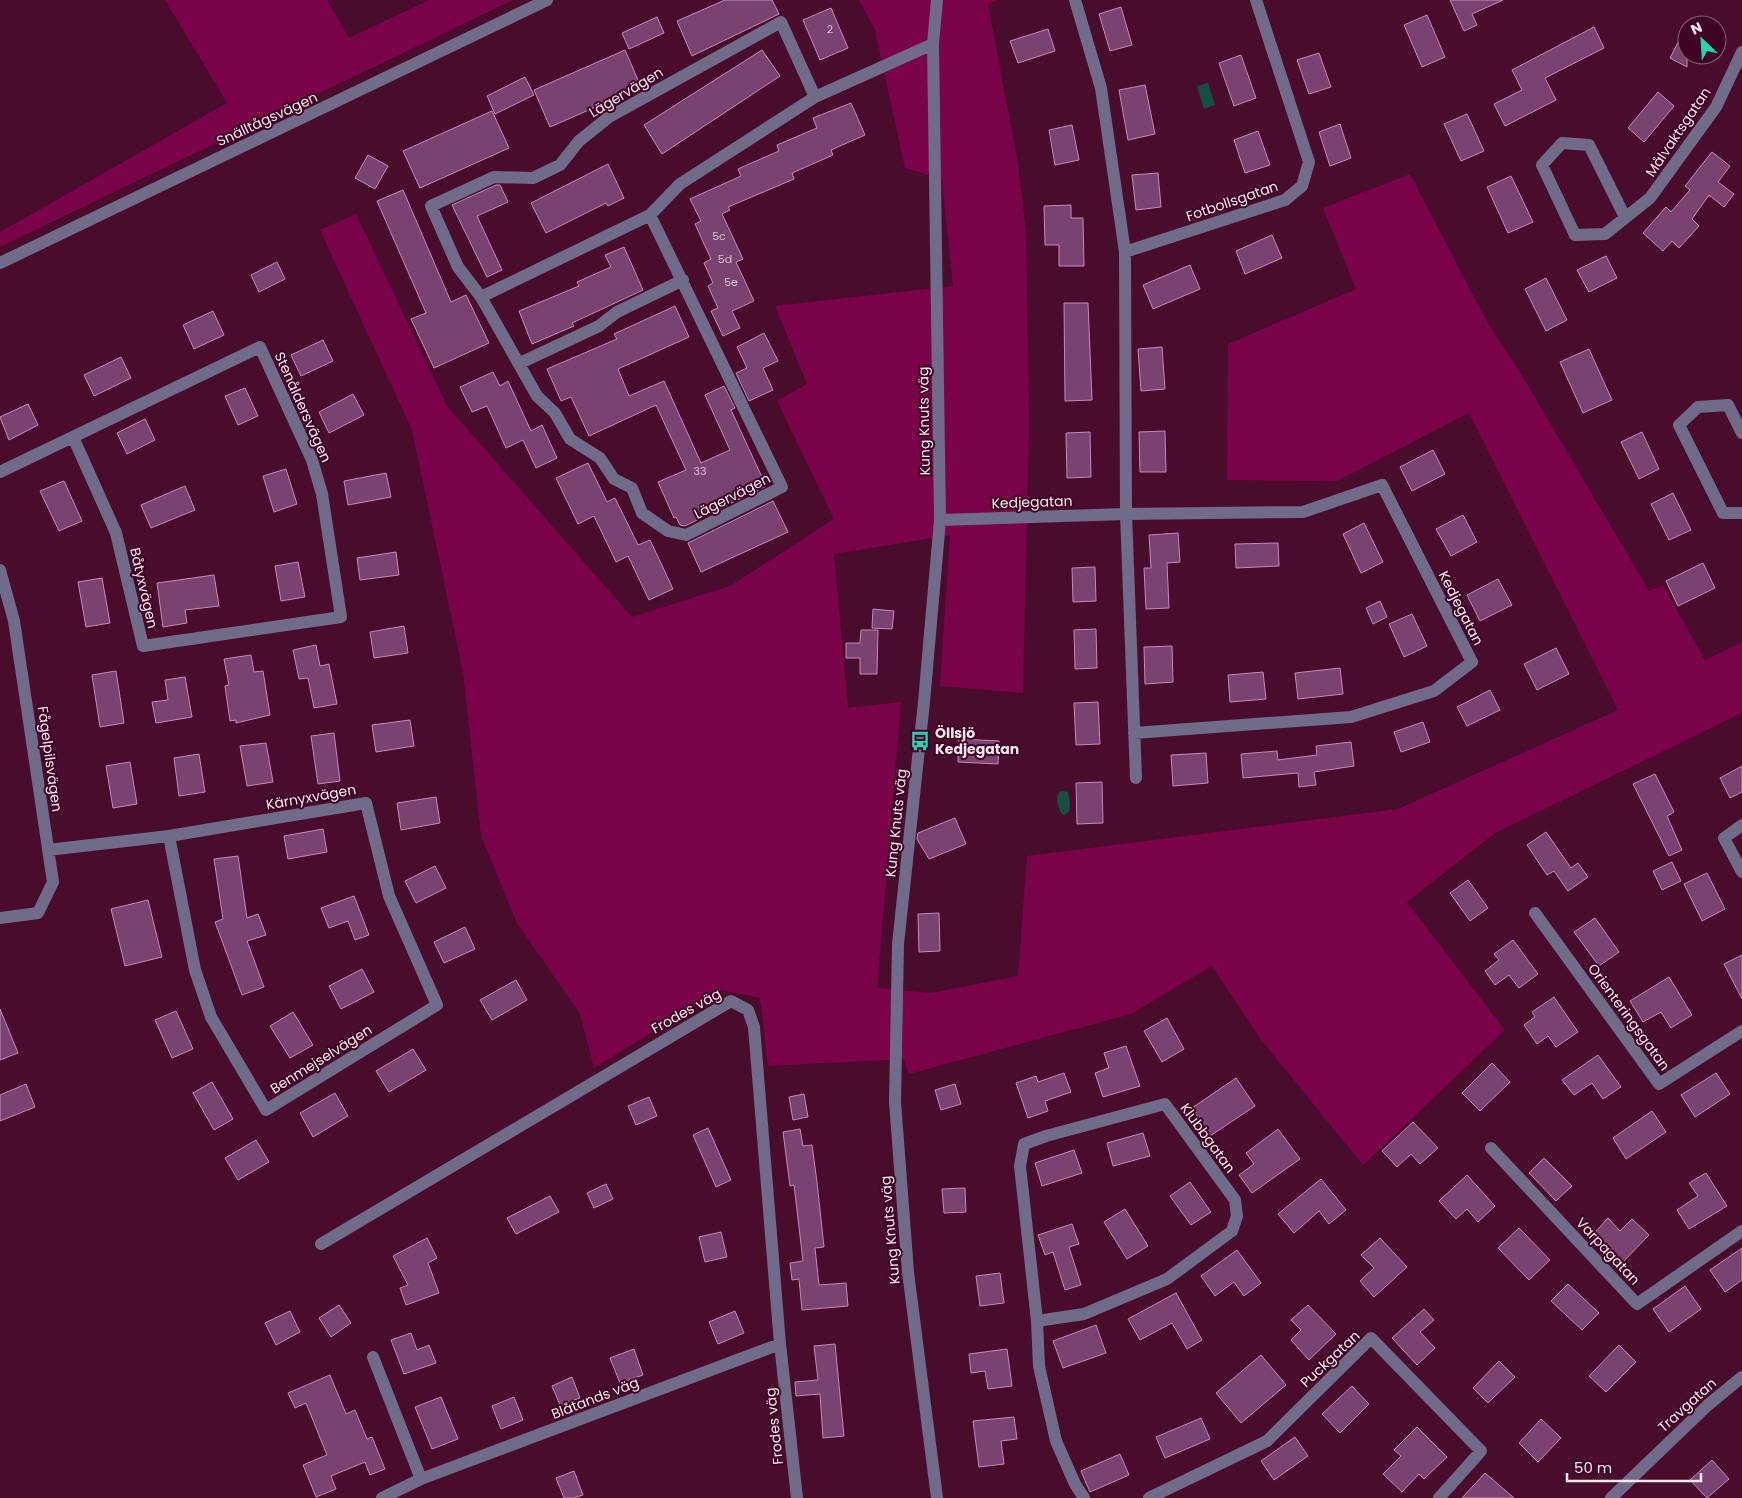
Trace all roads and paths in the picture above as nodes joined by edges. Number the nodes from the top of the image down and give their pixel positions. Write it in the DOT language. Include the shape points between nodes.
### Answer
graph roads {
  1 [pos="547,0"];
  2 [pos="937,0"];
  3 [pos="1075,0"];
  4 [pos="1256,0"];
  5 [pos="933,44"];
  6 [pos="1742,52"];
  7 [pos="815,97"];
  8 [pos="650,215"];
  9 [pos="1625,217"];
  10 [pos="1125,252"];
  11 [pos="0,263"];
  12 [pos="682,280"];
  13 [pos="482,298"];
  14 [pos="520,363"];
  15 [pos="1742,433"];
  16 [pos="73,437"];
  17 [pos="0,472"];
  18 [pos="1742,513"];
  19 [pos="1126,514"];
  20 [pos="940,520"];
  21 [pos="0,570"];
  22 [pos="341,616"];
  23 [pos="1134,733"];
  24 [pos="1136,778"];
  25 [pos="1742,825"];
  26 [pos="169,836"];
  27 [pos="48,850"];
  28 [pos="1742,872"];
  29 [pos="1536,913"];
  30 [pos="0,918"];
  31 [pos="437,1005"];
  32 [pos="1742,1031"];
  33 [pos="1491,1148"];
  34 [pos="1742,1231"];
  35 [pos="320,1244"];
  36 [pos="1037,1321"];
  37 [pos="780,1344"];
  38 [pos="373,1357"];
  39 [pos="1742,1377"];
  40 [pos="421,1479"];
  41 [pos="382,1498"];
  42 [pos="796,1498"];
  43 [pos="936,1498"];
  44 [pos="1084,1498"];
  45 [pos="1149,1498"];
  46 [pos="1438,1498"];
  47 [pos="1611,1498"];
  1 -- 11 [label="street, Snälltågsvägen"];
  2 -- 5 [label="street, Kung Knuts väg"];
  3 -- 10 [label="street" via="1101,88"];
  4 -- 10 [label="street, Fotbollsgatan" via="1309,162 1302,186 1285,200"];
  5 -- 7 [label="street"];
  5 -- 20 [label="street, Kung Knuts väg"];
  6 -- 9 [label="street, Målvaktsgatan" via="1716,107 1650,198"];
  7 -- 8 [label="street" via="680,184"];
  7 -- 13 [label="street, Lägervägen" via="781,22 608,117 579,141 560,165 533,178 494,177 431,206 458,267"];
  8 -- 12 [label="street, Lägervägen"];
  8 -- 13 [label="street"];
  9 -- 9 [label="street, Målvaktsgatan" via="1605,234 1575,235 1542,166 1562,143 1589,144"];
  10 -- 19 [label="street"];
  12 -- 14 [label="street" via="617,312 599,326"];
  12 -- 14 [label="street, Lägervägen" via="782,487 686,535 668,531 642,512 632,488 614,479 600,458 570,439 555,413 537,396"];
  13 -- 14 [label="street, Lägervägen" via="510,353"];
  15 -- 18 [label="street" via="1728,405 1698,407 1679,425 1723,513"];
  16 -- 17 [label="street, Stenåldersvägen"];
  16 -- 22 [label="street, Båtyxvägen" via="116,533 143,646"];
  16 -- 22 [label="street, Stenåldersvägen" via="260,347 312,460 322,494"];
  19 -- 20 [label="street, Kedjegatan"];
  19 -- 23 [label="street"];
  19 -- 23 [label="street, Kedjegatan" via="1303,512 1382,485 1472,662 1434,691 1351,717"];
  20 -- 43 [label="street, Kung Knuts väg" via="898,944 895,1102 908,1272"];
  21 -- 27 [label="street, Fågelpilsvägen" via="14,622"];
  23 -- 24 [label="street"];
  25 -- 28 [label="street" via="1724,838"];
  26 -- 27 [label="street, Kärnyxvägen"];
  26 -- 31 [label="street, Kärnyxvägen" via="366,803 389,896"];
  26 -- 31 [label="street, Benmejselvägen" via="195,970 211,1017 266,1110"];
  27 -- 30 [label="street, Fågelpilsvägen" via="53,882 38,913"];
  29 -- 32 [label="street, Orienteringsgatan" via="1659,1084"];
  33 -- 34 [label="street, Varpagatan" via="1637,1304"];
  35 -- 37 [label="street, Frodes väg" via="731,1001 748,1010 754,1027"];
  36 -- 36 [label="street, Klubbgatan" via="1020,1166 1024,1144 1165,1104 1235,1200 1237,1216 1232,1231 1167,1279 1084,1314"];
  36 -- 44 [label="street, Klubbgatan" via="1039,1366 1056,1441"];
  37 -- 40 [label="street, Blåtands väg"];
  37 -- 42 [label="street, Frodes väg"];
  38 -- 40 [label="street"];
  39 -- 47 [label="street, Travgatan" via="1708,1405"];
  40 -- 41 [label="street, Blåtands väg"];
  45 -- 46 [label="street, Puckgatan" via="1266,1441 1371,1338 1481,1451"];
}
